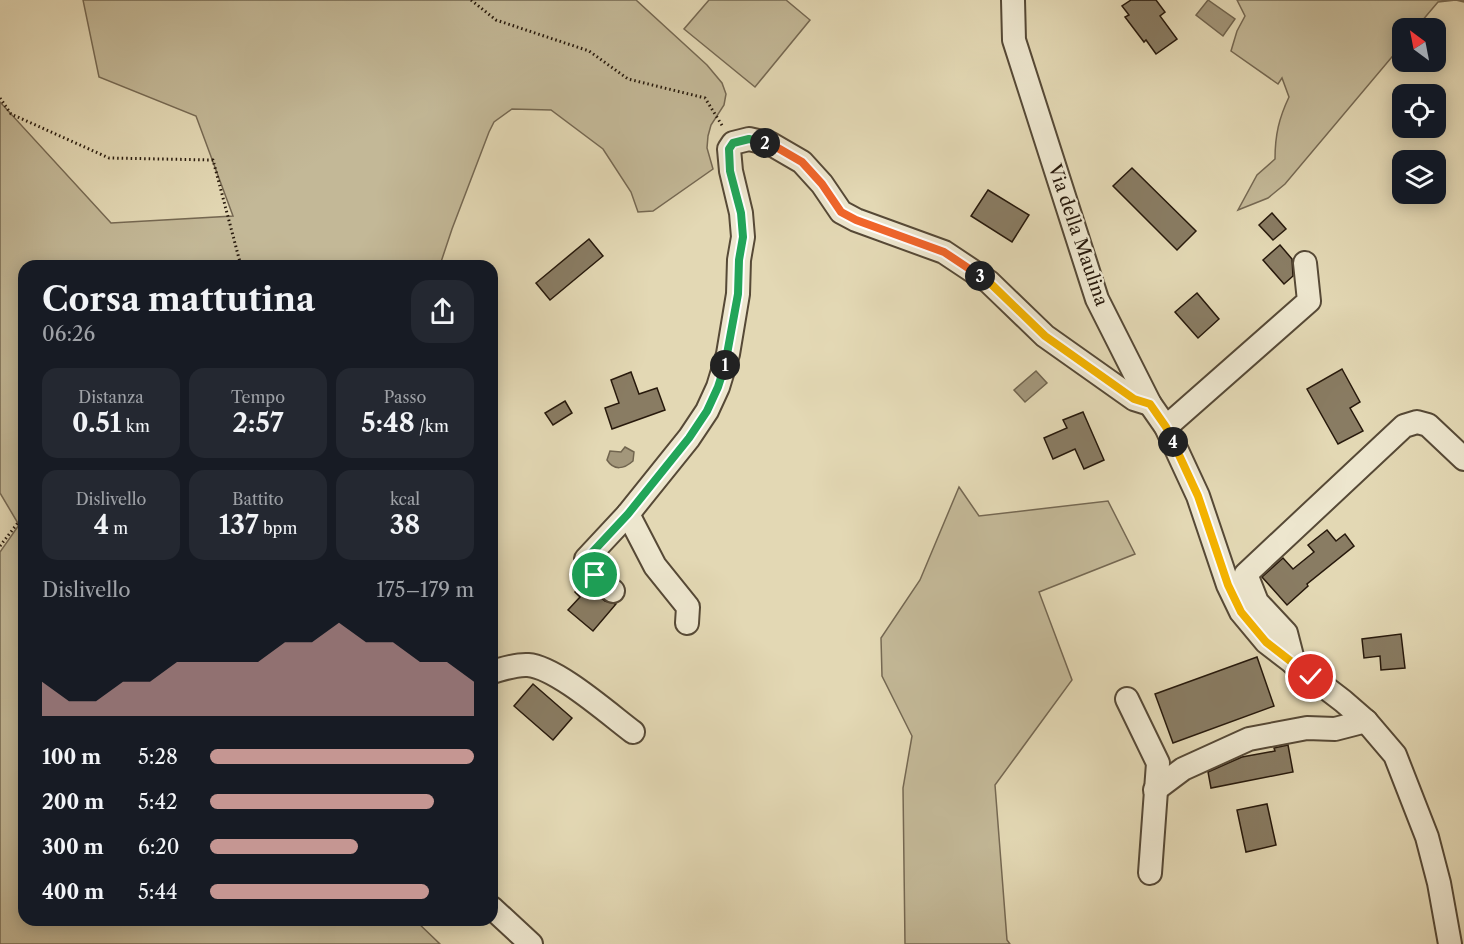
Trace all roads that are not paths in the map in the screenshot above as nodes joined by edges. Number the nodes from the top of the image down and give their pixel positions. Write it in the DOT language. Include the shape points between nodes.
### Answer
graph roads {
  1 [pos="1013,0"];
  2 [pos="1305,263"];
  3 [pos="1150,404"];
  4 [pos="1166,427"];
  5 [pos="1464,459"];
  6 [pos="628,514"];
  7 [pos="613,591"];
  8 [pos="687,623"];
  9 [pos="1294,664"];
  10 [pos="498,670"];
  11 [pos="1127,699"];
  12 [pos="1366,721"];
  13 [pos="633,732"];
  14 [pos="1155,790"];
  15 [pos="1150,873"];
  16 [pos="498,914"];
  17 [pos="531,944"];
  18 [pos="1450,944"];
  1 -- 3 [label="street, Via della Maulina" via="1014,40 1097,299"];
  2 -- 4 [label="street" via="1309,301"];
  3 -- 4 [label="street, Via della Maulina"];
  3 -- 6 [label="street" via="1134,399 1045,336 989,282 944,252 841,212 802,162 771,144 749,139 733,143 729,149 743,237 729,354 707,411"];
  4 -- 9 [label="street, Via della Maulina" via="1198,496 1241,612 1266,642"];
  5 -- 9 [label="street" via="1428,425 1417,422 1404,426 1246,574 1257,602 1286,633"];
  6 -- 7 [label="street" via="586,559 595,575"];
  6 -- 8 [label="street" via="655,566 688,607"];
  9 -- 12 [label="street, Via della Maulina"];
  10 -- 13 [label="street" via="528,665 545,669"];
  11 -- 14 [label="street" via="1158,763"];
  12 -- 14 [label="street" via="1249,740 1183,769"];
  12 -- 18 [label="street, Via della Maulina" via="1395,755 1427,837"];
  14 -- 15 [label="street"];
  16 -- 17 [label="street"];
}
